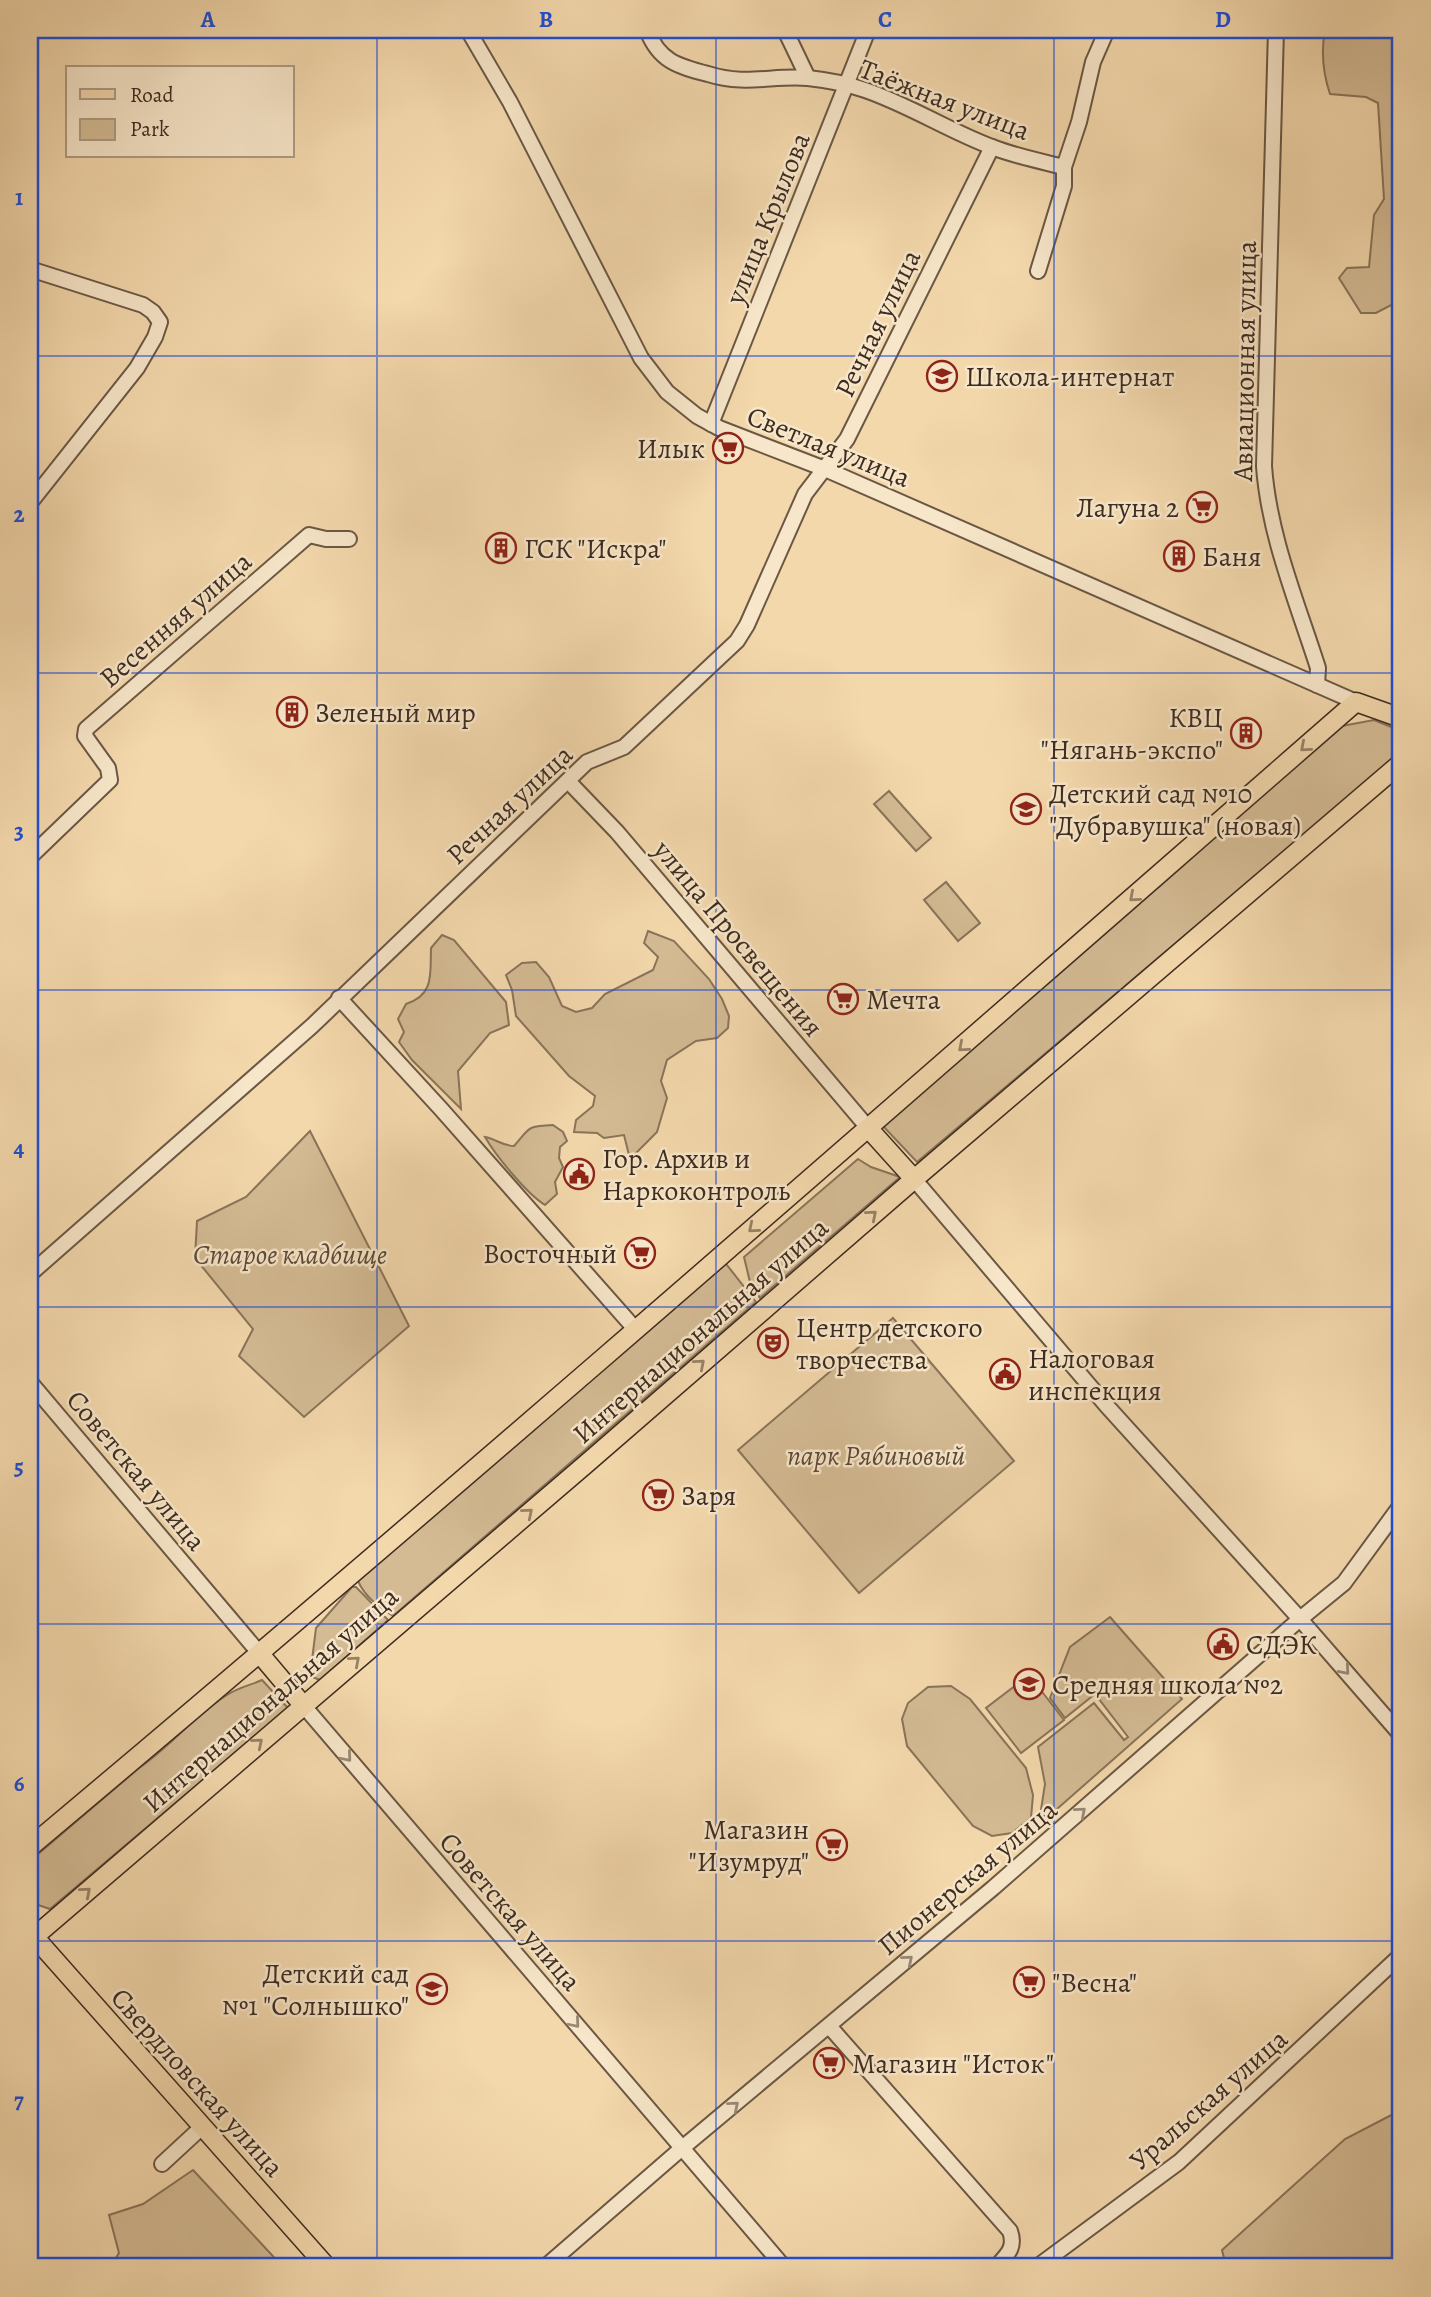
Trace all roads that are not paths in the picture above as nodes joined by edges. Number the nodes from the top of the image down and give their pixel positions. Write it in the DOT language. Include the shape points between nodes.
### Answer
graph roads {
  1 [pos="468,30"];
  2 [pos="647,30"];
  3 [pos="785,30"];
  4 [pos="868,30"];
  5 [pos="1107,30"];
  6 [pos="1276,30"];
  7 [pos="808,78"];
  8 [pos="846,86"];
  9 [pos="992,147"];
  10 [pos="1063,167"];
  11 [pos="30,269"];
  12 [pos="1038,271"];
  13 [pos="711,424"];
  14 [pos="825,469"];
  15 [pos="30,503"];
  16 [pos="349,539"];
  17 [pos="1317,685"];
  18 [pos="1356,702"];
  19 [pos="1401,718"];
  20 [pos="1401,763"];
  21 [pos="568,781"];
  22 [pos="30,857"];
  23 [pos="339,998"];
  24 [pos="869,1129"];
  25 [pos="914,1179"];
  26 [pos="30,1273"];
  27 [pos="636,1330"];
  28 [pos="30,1382"];
  29 [pos="1401,1505"];
  30 [pos="1300,1619"];
  31 [pos="260,1654"];
  32 [pos="303,1705"];
  33 [pos="1401,1735"];
  34 [pos="30,1847"];
  35 [pos="32,1934"];
  36 [pos="1401,1955"];
  37 [pos="829,2026"];
  38 [pos="202,2127"];
  39 [pos="681,2149"];
  40 [pos="162,2164"];
  41 [pos="327,2267"];
  42 [pos="545,2267"];
  43 [pos="784,2267"];
  44 [pos="996,2267"];
  45 [pos="1037,2267"];
  1 -- 13 [label="street, Светлая улица" via="510,102 641,358 667,392"];
  2 -- 7 [label="street, Таёжная улица" via="653,46 682,67 745,82"];
  3 -- 7 [label="street"];
  4 -- 8 [label="street, улица Крылова"];
  5 -- 10 [label="street" via="1093,62"];
  6 -- 17 [label="street, Авиационная улица" via="1265,476 1281,554 1318,668"];
  7 -- 8 [label="street, Таёжная улица"];
  8 -- 9 [label="street, Таёжная улица" via="866,90"];
  8 -- 13 [label="street, улица Крылова"];
  9 -- 10 [label="street, Таёжная улица"];
  9 -- 14 [label="street, Речная улица" via="847,439"];
  10 -- 12 [label="street" via="1064,186"];
  11 -- 15 [label="street" via="143,305 160,323 137,368"];
  13 -- 14 [label="street, Светлая улица"];
  14 -- 17 [label="street, Светлая улица"];
  14 -- 21 [label="street, Речная улица" via="805,494 737,641 624,747 587,762"];
  16 -- 22 [label="street, Весенняя улица" via="309,535 86,729 85,736 108,768 110,780"];
  17 -- 18 [label="street, Светлая улица"];
  18 -- 19 [label="main road"];
  18 -- 24 [label="main road, Интернациональная улица, one-way"];
  20 -- 25 [label="main road, Интернациональная улица"];
  21 -- 23 [label="street, Речная улица"];
  21 -- 24 [label="street, улица Просвещения" via="626,842"];
  23 -- 26 [label="street, Речная улица"];
  23 -- 27 [label="street"];
  24 -- 25 [label="main road"];
  24 -- 27 [label="main road, Интернациональная улица, one-way"];
  25 -- 30 [label="street" via="1089,1386"];
  32 -- 25 [label="main road, Интернациональная улица, one-way"];
  27 -- 31 [label="main road, Интернациональная улица"];
  28 -- 31 [label="street, Советская улица"];
  29 -- 30 [label="street, Пионерская улица" via="1344,1583"];
  30 -- 33 [label="street, one-way"];
  37 -- 30 [label="street, Пионерская улица, one-way"];
  31 -- 32 [label="main road"];
  31 -- 34 [label="main road, Интернациональная улица"];
  35 -- 32 [label="main road, Интернациональная улица, one-way"];
  32 -- 39 [label="street, Советская улица, one-way"];
  35 -- 38 [label="main road, Свердловская улица"];
  36 -- 45 [label="street, Уральская улица" via="1179,2162"];
  39 -- 37 [label="street, Пионерская улица, one-way"];
  37 -- 44 [label="street" via="1010,2231 1011,2252"];
  38 -- 40 [label="street"];
  38 -- 41 [label="main road, Свердловская улица"];
  39 -- 42 [label="street, Пионерская улица"];
  39 -- 43 [label="street, Советская улица"];
}
